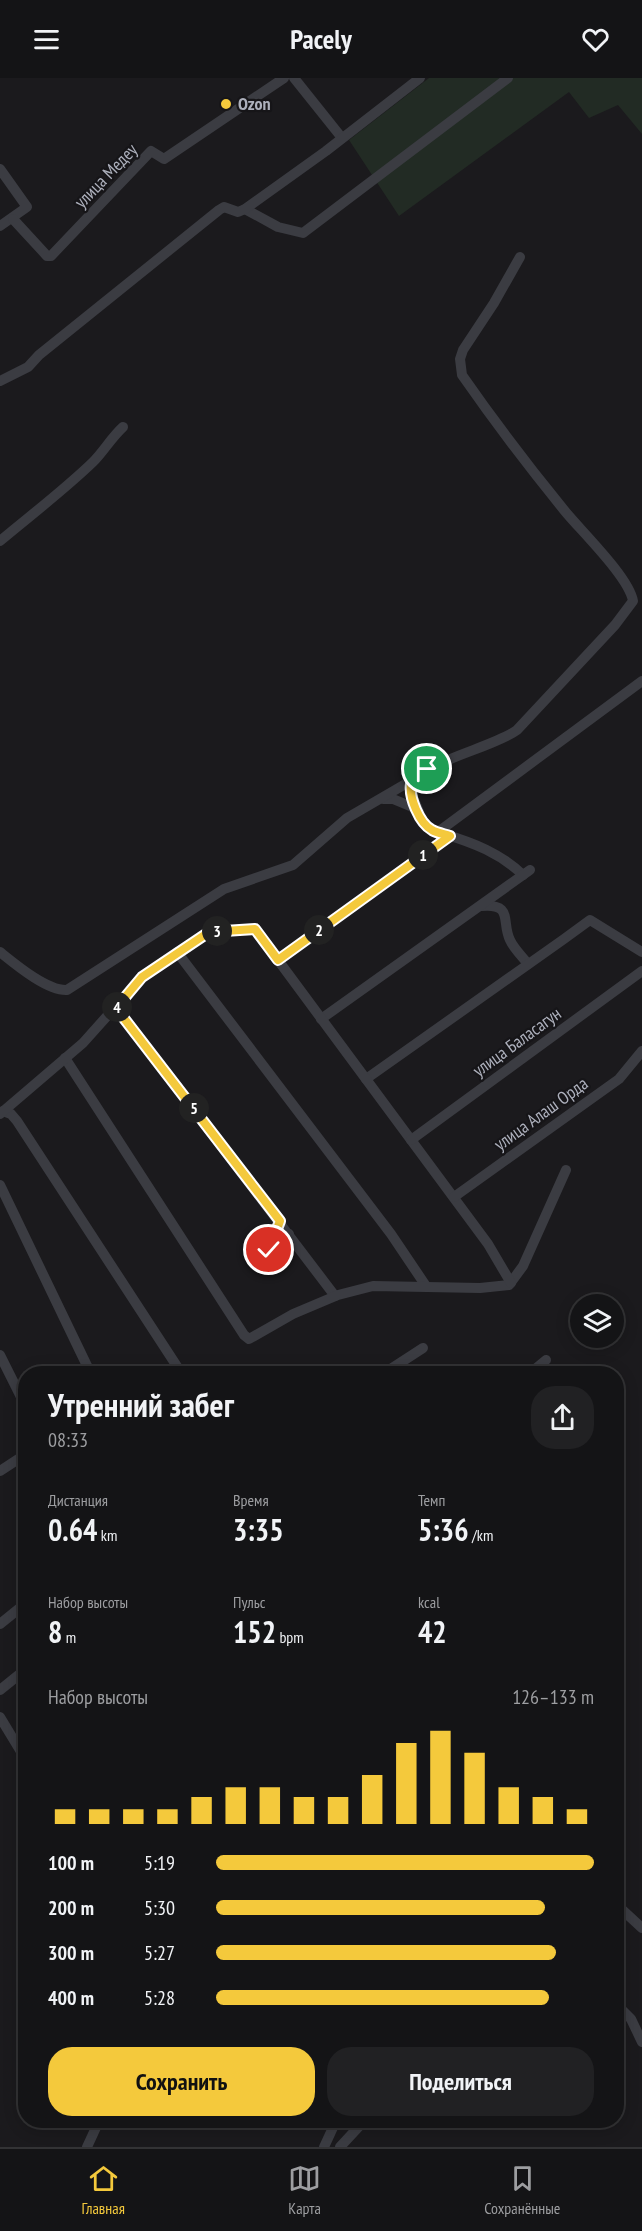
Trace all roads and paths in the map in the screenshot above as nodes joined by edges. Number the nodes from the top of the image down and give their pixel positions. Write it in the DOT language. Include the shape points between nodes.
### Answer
graph roads {
  1 [pos="284,78"];
  2 [pos="294,78"];
  3 [pos="420,78"];
  4 [pos="508,78"];
  5 [pos="342,138"];
  6 [pos="0,169"];
  7 [pos="245,209"];
  8 [pos="13,219"];
  9 [pos="0,226"];
  10 [pos="520,257"];
  11 [pos="0,381"];
  12 [pos="123,427"];
  13 [pos="0,541"];
  14 [pos="642,681"];
  15 [pos="414,779"];
  16 [pos="383,799"];
  17 [pos="417,809"];
  18 [pos="436,832"];
  19 [pos="450,836"];
  20 [pos="480,906"];
  21 [pos="0,952"];
  22 [pos="177,952"];
  23 [pos="642,952"];
  24 [pos="278,960"];
  25 [pos="528,964"];
  26 [pos="642,971"];
  27 [pos="116,1008"];
  28 [pos="321,1019"];
  29 [pos="642,1052"];
  30 [pos="65,1058"];
  31 [pos="366,1079"];
  32 [pos="2,1113"];
  33 [pos="411,1140"];
  34 [pos="566,1170"];
  35 [pos="0,1185"];
  36 [pos="454,1197"];
  37 [pos="280,1221"];
  38 [pos="289,1234"];
  39 [pos="269,1250"];
  40 [pos="255,1260"];
  41 [pos="511,1283"];
  42 [pos="426,1286"];
  43 [pos="335,1296"];
  44 [pos="423,1348"];
  45 [pos="0,1355"];
  46 [pos="546,1360"];
  47 [pos="87,1366"];
  48 [pos="177,1366"];
  49 [pos="395,1366"];
  50 [pos="539,1366"];
  51 [pos="18,1391"];
  52 [pos="18,1459"];
  53 [pos="0,1471"];
  54 [pos="18,1609"];
  55 [pos="0,1624"];
  56 [pos="18,1676"];
  57 [pos="0,1690"];
  58 [pos="0,1718"];
  59 [pos="18,1747"];
  60 [pos="624,1911"];
  61 [pos="642,1928"];
  62 [pos="624,2012"];
  63 [pos="642,2042"];
  64 [pos="96,2128"];
  65 [pos="333,2128"];
  66 [pos="358,2128"];
  67 [pos="87,2147"];
  68 [pos="324,2147"];
  69 [pos="340,2147"];
  1 -- 8 [label="street, улица Медеу" via="164,159 151,151 54,254 47,256"];
  2 -- 5 [label="street"];
  3 -- 5 [label="street"];
  4 -- 7 [label="street" via="303,233 278,227"];
  5 -- 7 [label="street"];
  6 -- 8 [label="street" via="27,207"];
  7 -- 11 [label="street" via="219,210 28,367"];
  8 -- 9 [label="street"];
  10 -- 15 [label="street" via="464,350 460,359 462,375 558,502 622,578 633,601 517,730 498,742 436,765"];
  12 -- 13 [label="street" via="90,465"];
  14 -- 18 [label="street"];
  15 -- 16 [label="street"];
  15 -- 17 [label="street" via="410,790"];
  16 -- 17 [label="street"];
  16 -- 21 [label="street" via="347,818 293,865 224,889 67,990 28,973"];
  17 -- 18 [label="street" via="423,822"];
  18 -- 19 [label="street"];
  19 -- 20 [label="street" via="491,851 526,873"];
  19 -- 24 [label="street"];
  20 -- 25 [label="street" via="501,909 509,939"];
  20 -- 28 [label="street"];
  22 -- 24 [label="street" via="209,932 250,928 255,929"];
  22 -- 27 [label="street" via="142,977"];
  22 -- 42 [label="street" via="391,1234"];
  23 -- 25 [label="street" via="590,920"];
  24 -- 28 [label="street"];
  25 -- 31 [label="street"];
  26 -- 33 [label="street, улица Баласагун"];
  27 -- 30 [label="street"];
  27 -- 37 [label="street"];
  28 -- 31 [label="street"];
  29 -- 36 [label="street, улица Алаш Орда" via="619,1079"];
  30 -- 32 [label="street"];
  30 -- 43 [label="street" via="246,1338"];
  31 -- 33 [label="street"];
  32 -- 48 [label="street" via="11,1114 17,1121"];
  33 -- 36 [label="street"];
  34 -- 41 [label="street" via="545,1223"];
  35 -- 47 [label="street"];
  36 -- 41 [label="street"];
  37 -- 38 [label="street"];
  37 -- 39 [label="street"];
  38 -- 39 [label="street"];
  38 -- 43 [label="street"];
  39 -- 40 [label="street"];
  41 -- 42 [label="street" via="480,1288"];
  42 -- 43 [label="street" via="373,1286"];
  44 -- 49 [label="street"];
  45 -- 51 [label="street"];
  46 -- 50 [label="street"];
  52 -- 53 [label="street"];
  54 -- 55 [label="street"];
  56 -- 57 [label="street"];
  58 -- 59 [label="street"];
  60 -- 61 [label="street"];
  62 -- 63 [label="street"];
  64 -- 67 [label="street"];
  65 -- 68 [label="street"];
  66 -- 69 [label="street"];
}
